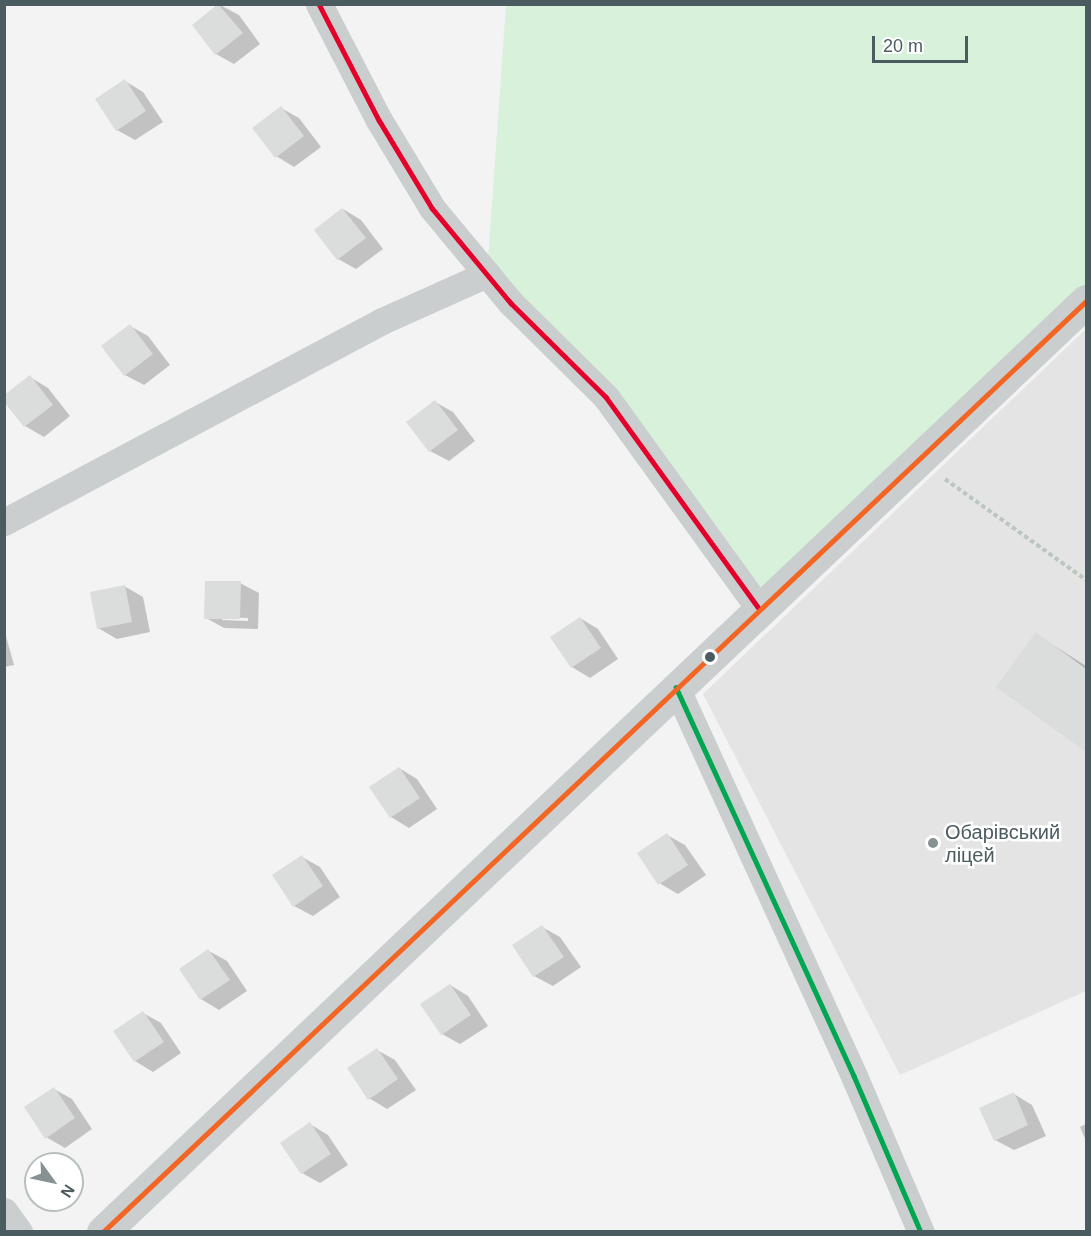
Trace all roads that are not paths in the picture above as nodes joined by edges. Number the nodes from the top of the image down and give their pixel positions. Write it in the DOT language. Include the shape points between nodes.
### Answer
graph roads {
  1 [pos="319,4"];
  2 [pos="487,274"];
  3 [pos="1086,301"];
  4 [pos="4,522"];
  5 [pos="759,608"];
  6 [pos="676,687"];
  7 [pos="4,1212"];
  8 [pos="19,1232"];
  9 [pos="104,1232"];
  10 [pos="921,1232"];
  1 -- 2 [label="street" via="379,120 432,208"];
  2 -- 4 [label="street" via="382,321"];
  2 -- 5 [label="street" via="606,397"];
  3 -- 5 [label="street"];
  5 -- 6 [label="street"];
  6 -- 9 [label="street"];
  6 -- 10 [label="street"];
  7 -- 8 [label="street"];
}
